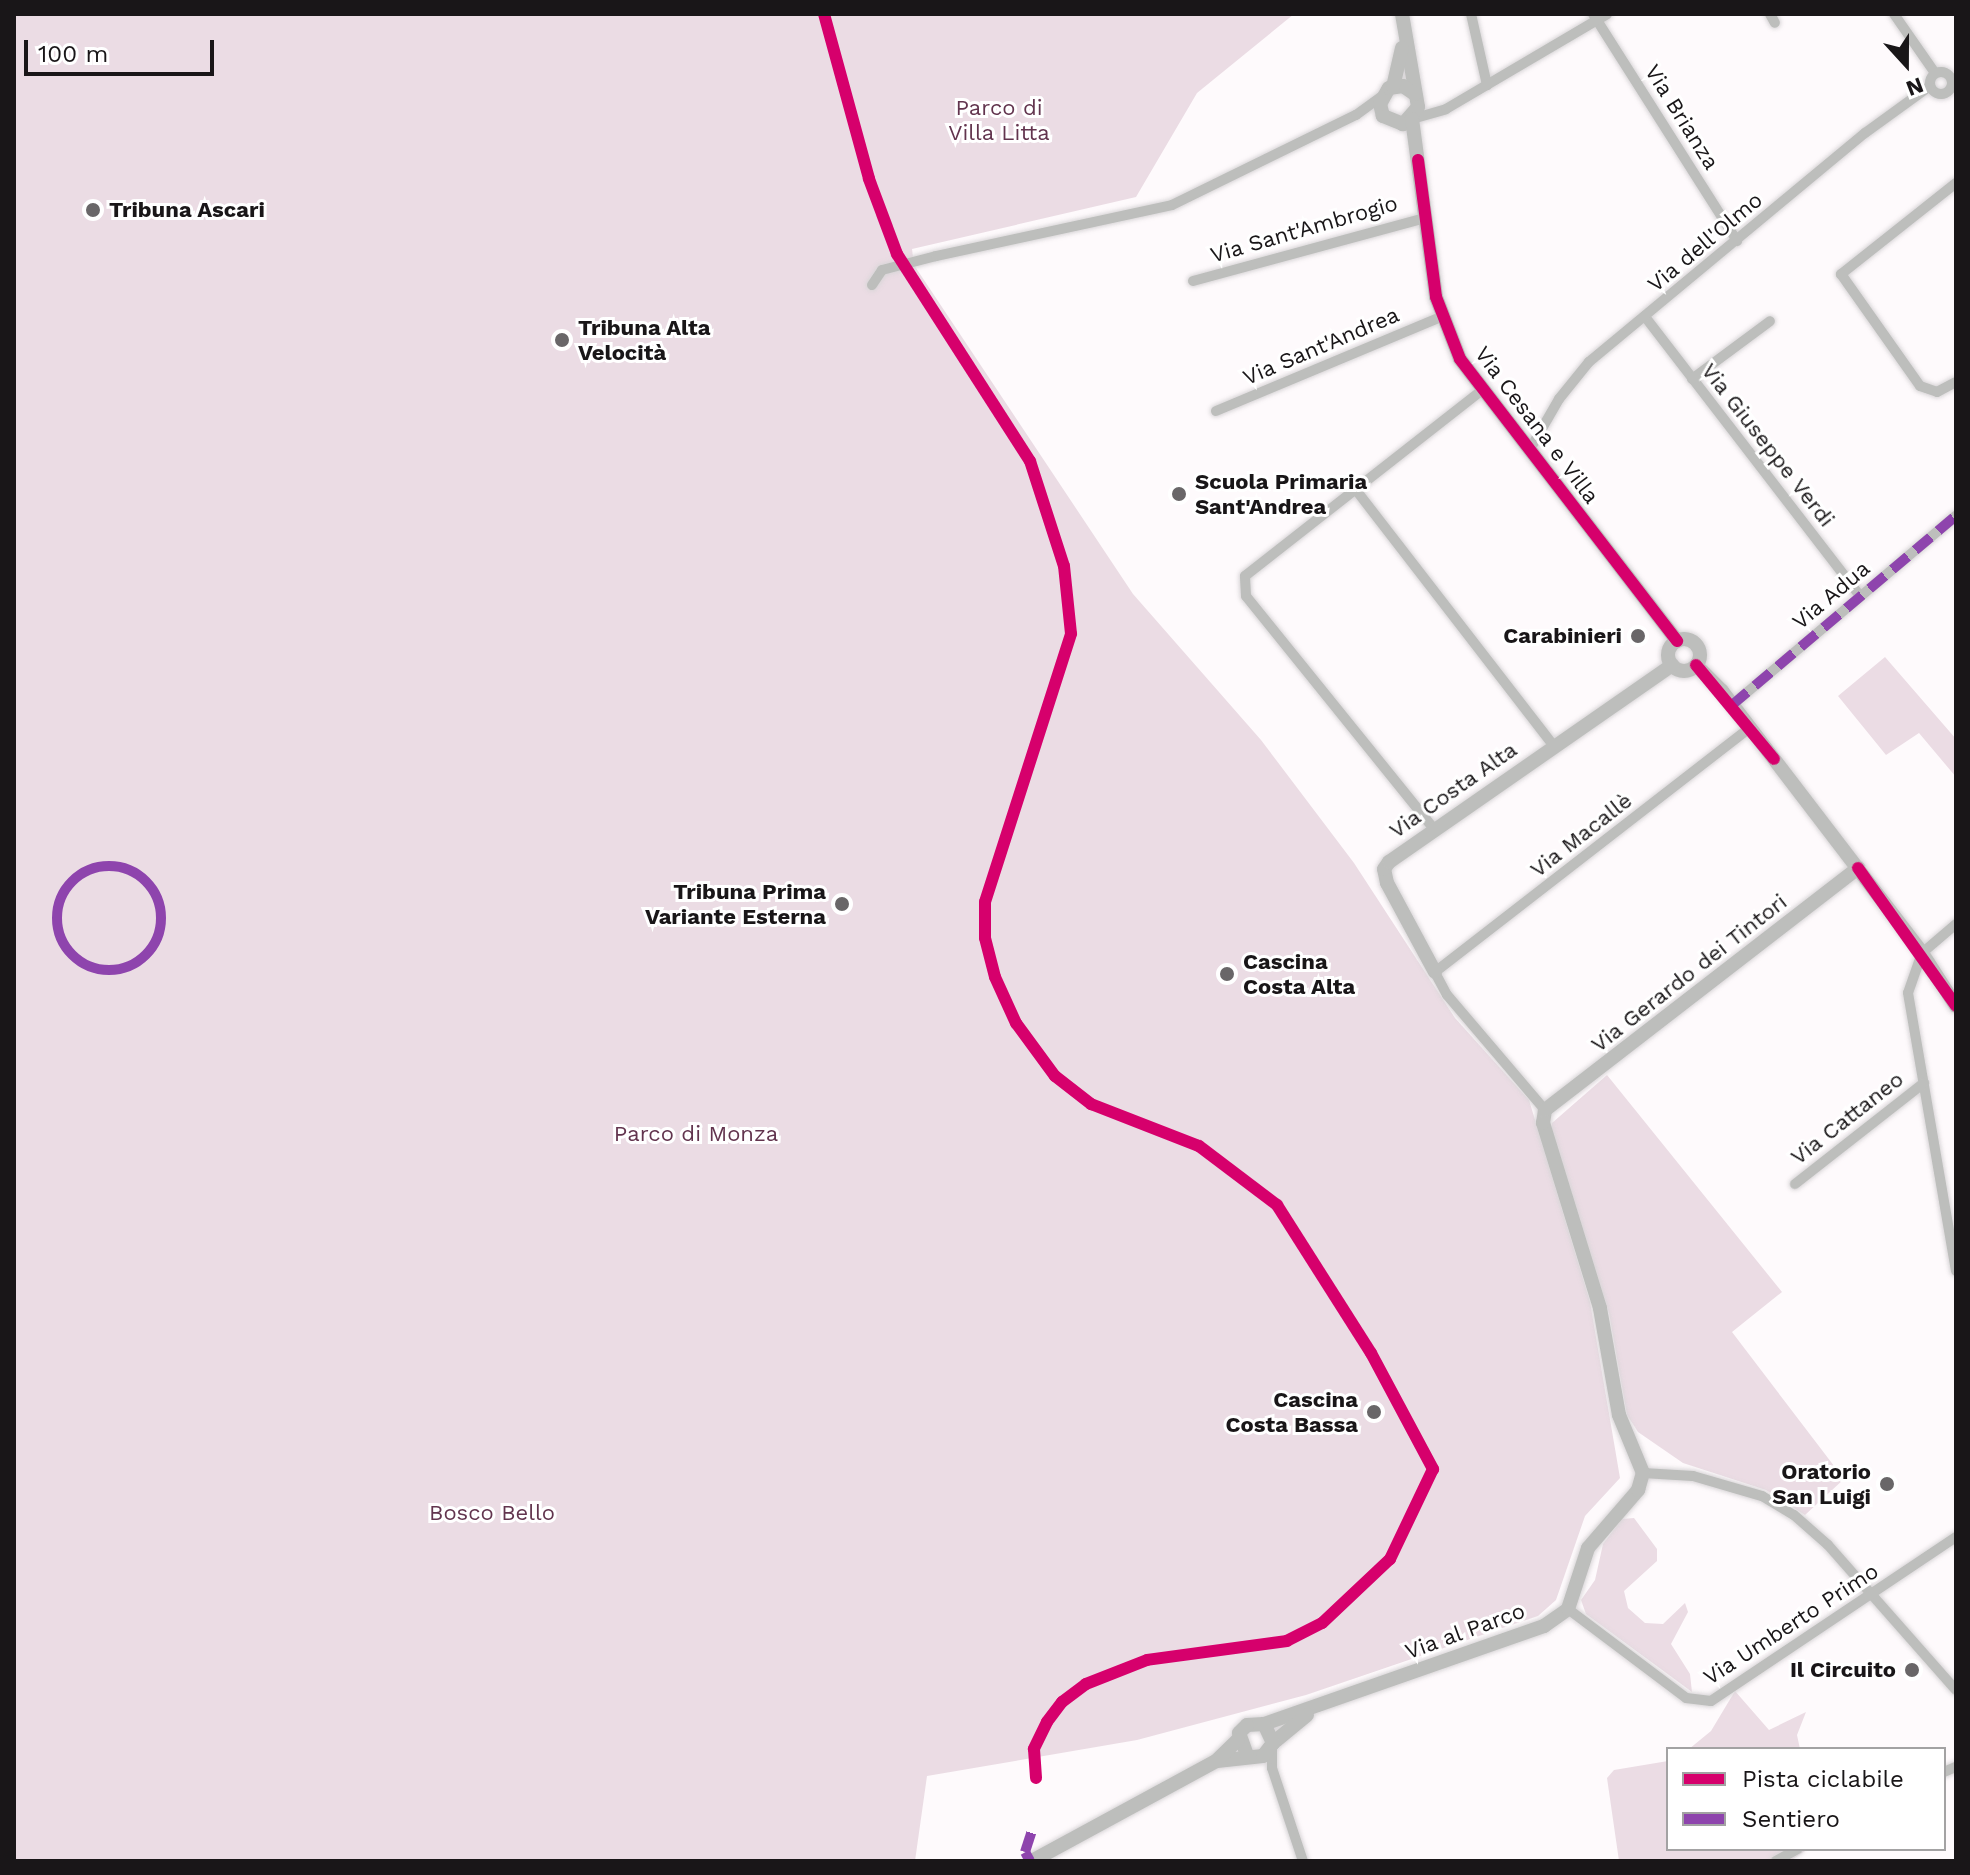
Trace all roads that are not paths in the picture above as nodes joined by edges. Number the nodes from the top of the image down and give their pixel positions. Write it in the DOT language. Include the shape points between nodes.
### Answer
graph roads {
  1 [pos="1402,14"];
  2 [pos="1471,14"];
  3 [pos="1894,14"];
  4 [pos="1599,16"];
  5 [pos="1404,31"];
  6 [pos="1952,70"];
  7 [pos="1935,73"];
  8 [pos="1487,85"];
  9 [pos="1930,86"];
  10 [pos="1393,87"];
  11 [pos="1953,94"];
  12 [pos="1381,97"];
  13 [pos="1415,107"];
  14 [pos="1356,115"];
  15 [pos="1383,116"];
  16 [pos="1397,124"];
  17 [pos="1418,160"];
  18 [pos="1956,183"];
  19 [pos="1425,218"];
  20 [pos="1737,241"];
  21 [pos="1193,281"];
  22 [pos="872,285"];
  23 [pos="1441,317"];
  24 [pos="1646,318"];
  25 [pos="1770,321"];
  26 [pos="1692,379"];
  27 [pos="1956,382"];
  28 [pos="1481,391"];
  29 [pos="1216,411"];
  30 [pos="1529,451"];
  31 [pos="1356,490"];
  32 [pos="1956,516"];
  33 [pos="1860,596"];
  34 [pos="1677,641"];
  35 [pos="1672,665"];
  36 [pos="1696,665"];
  37 [pos="1732,705"];
  38 [pos="1750,728"];
  39 [pos="1554,746"];
  40 [pos="1434,829"];
  41 [pos="1858,868"];
  42 [pos="1956,924"];
  43 [pos="1922,953"];
  44 [pos="1435,972"];
  45 [pos="1956,1006"];
  46 [pos="1924,1083"];
  47 [pos="1545,1110"];
  48 [pos="1795,1184"];
  49 [pos="1956,1271"];
  50 [pos="1643,1473"];
  51 [pos="1956,1537"];
  52 [pos="1874,1596"];
  53 [pos="1568,1609"];
  54 [pos="1956,1690"];
  55 [pos="1314,1710"];
  56 [pos="1264,1724"];
  57 [pos="1238,1740"];
  58 [pos="1272,1745"];
  59 [pos="1251,1756"];
  60 [pos="1216,1761"];
  61 [pos="1272,1768"];
  62 [pos="1794,1851"];
  63 [pos="1032,1861"];
  64 [pos="1303,1861"];
  65 [pos="1776,1861"];
  1 -- 5 [label="street, Via Cesana e Villa"];
  2 -- 8 [label="street"];
  3 -- 7 [label="street"];
  4 -- 8 [label="street"];
  4 -- 20 [label="street, Via Brianza"];
  5 -- 10 [label="street, Via Cesana e Villa"];
  5 -- 13 [label="street, Via Cesana e Villa"];
  6 -- 7 [label="street"];
  6 -- 11 [label="street"];
  7 -- 9 [label="street"];
  8 -- 13 [label="street" via="1446,109"];
  9 -- 11 [label="street" via="1939,94"];
  9 -- 20 [label="street, Via dell'Olmo" via="1865,133"];
  10 -- 12 [label="street"];
  10 -- 13 [label="street"];
  12 -- 14 [label="street"];
  12 -- 15 [label="street"];
  13 -- 16 [label="street"];
  13 -- 17 [label="street, Via Cesana e Villa"];
  14 -- 15 [label="street"];
  14 -- 22 [label="street" via="1172,205 882,270"];
  15 -- 16 [label="street"];
  16 -- 17 [label="street, Via Cesana e Villa"];
  17 -- 19 [label="street, Via Cesana e Villa"];
  18 -- 27 [label="street" via="1841,274 1920,386 1937,392"];
  19 -- 21 [label="street, Via Sant'Ambrogio"];
  19 -- 23 [label="street, Via Cesana e Villa"];
  20 -- 24 [label="street, Via dell'Olmo"];
  23 -- 28 [label="street, Via Cesana e Villa"];
  23 -- 29 [label="street, Via Sant'Andrea"];
  24 -- 26 [label="street, Via Giuseppe Verdi"];
  24 -- 30 [label="street, Via dell'Olmo" via="1572,379"];
  25 -- 26 [label="street"];
  26 -- 33 [label="street, Via Giuseppe Verdi"];
  28 -- 30 [label="street, Via Cesana e Villa"];
  28 -- 31 [label="street"];
  30 -- 34 [label="street, Via Cesana e Villa"];
  31 -- 39 [label="street"];
  31 -- 40 [label="street" via="1245,576 1246,596"];
  32 -- 33 [label="street, Via Adua"];
  33 -- 37 [label="street, Via Adua"];
  34 -- 35 [label="street" via="1669,649"];
  34 -- 36 [label="street" via="1696,645"];
  35 -- 36 [label="street" via="1681,670"];
  35 -- 39 [label="street, Via Costa Alta"];
  36 -- 37 [label="street"];
  37 -- 38 [label="street"];
  38 -- 41 [label="street"];
  38 -- 44 [label="street, Via Macallè"];
  39 -- 40 [label="street, Via Costa Alta"];
  40 -- 44 [label="street, Via Costa Alta" via="1384,869"];
  41 -- 43 [label="street"];
  41 -- 47 [label="street, Via Gerardo dei Tintori"];
  42 -- 43 [label="street"];
  43 -- 45 [label="street"];
  43 -- 46 [label="street" via="1908,993"];
  44 -- 47 [label="street, Via Costa Alta" via="1447,995"];
  46 -- 48 [label="street, Via Cattaneo"];
  46 -- 49 [label="street"];
  47 -- 50 [label="street" via="1543,1123 1600,1308 1619,1415"];
  50 -- 52 [label="street" via="1693,1476 1762,1496 1828,1545"];
  50 -- 53 [label="street" via="1638,1490 1588,1548"];
  51 -- 52 [label="street, Via Umberto Primo"];
  52 -- 53 [label="street, Via Umberto Primo" via="1711,1701 1697,1703"];
  52 -- 54 [label="street"];
  53 -- 55 [label="street, Via al Parco" via="1544,1626"];
  55 -- 56 [label="street, Via al Parco"];
  55 -- 58 [label="street, Via al Parco"];
  56 -- 57 [label="street, Via al Parco" via="1247,1725"];
  56 -- 58 [label="street"];
  57 -- 59 [label="street"];
  57 -- 60 [label="street"];
  58 -- 59 [label="street, Via al Parco"];
  58 -- 61 [label="street"];
  59 -- 60 [label="street"];
  59 -- 61 [label="street"];
  60 -- 63 [label="street"];
  61 -- 64 [label="street"];
  62 -- 65 [label="street"];
}
